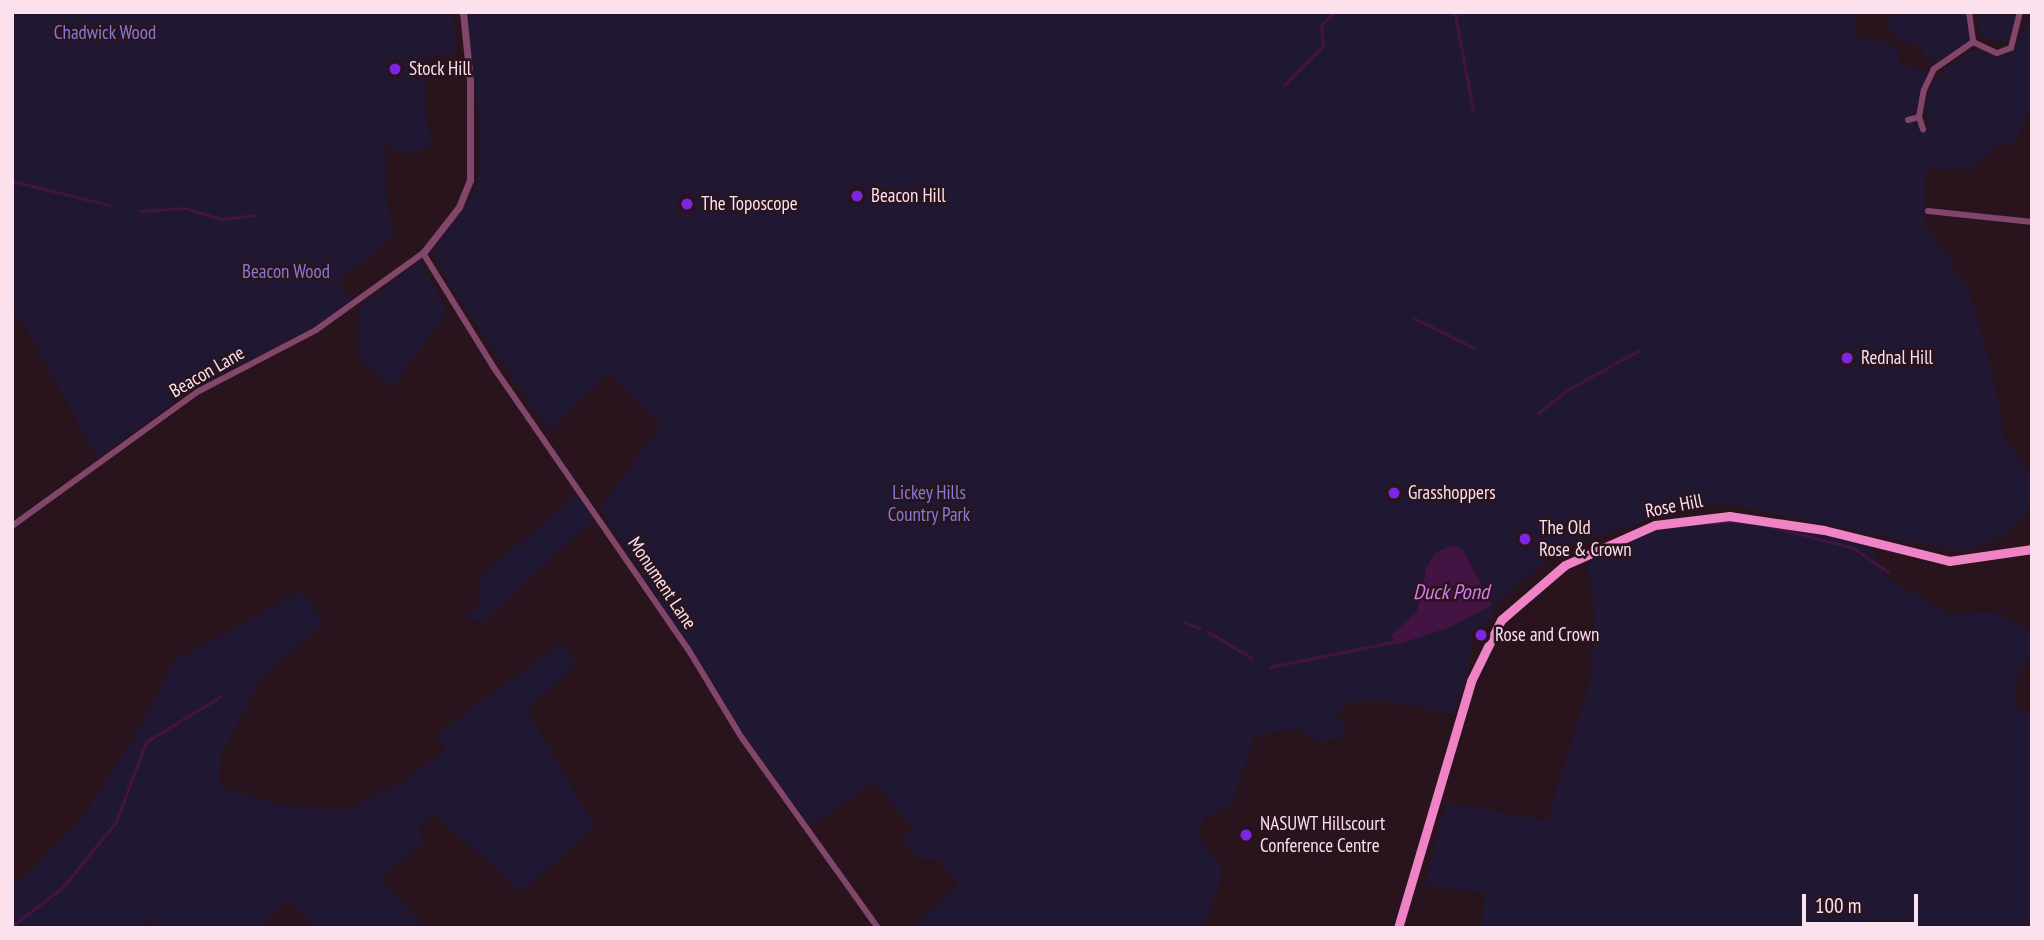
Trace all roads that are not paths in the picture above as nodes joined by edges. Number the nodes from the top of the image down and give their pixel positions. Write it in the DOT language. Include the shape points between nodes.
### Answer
graph roads {
  1 [pos="463,12"];
  2 [pos="1969,12"];
  3 [pos="2020,12"];
  4 [pos="1973,42"];
  5 [pos="1920,117"];
  6 [pos="1908,120"];
  7 [pos="1923,129"];
  8 [pos="1928,211"];
  9 [pos="2032,222"];
  10 [pos="423,253"];
  11 [pos="12,526"];
  12 [pos="2032,550"];
  13 [pos="878,928"];
  14 [pos="1398,928"];
  1 -- 10 [label="street" via="470,81 470,180 459,207"];
  2 -- 4 [label="street"];
  3 -- 4 [label="street" via="2011,48 1988,52"];
  4 -- 5 [label="street" via="1934,69 1924,90"];
  5 -- 6 [label="street"];
  5 -- 7 [label="street"];
  8 -- 9 [label="street"];
  10 -- 11 [label="street, Beacon Lane" via="316,330 197,392"];
  10 -- 13 [label="street, Monument Lane" via="494,368 688,649 742,738"];
  12 -- 14 [label="main road, Rose Hill" via="1949,561 1824,530 1730,516 1655,525 1590,550 1528,592 1501,620 1467,692"];
}
